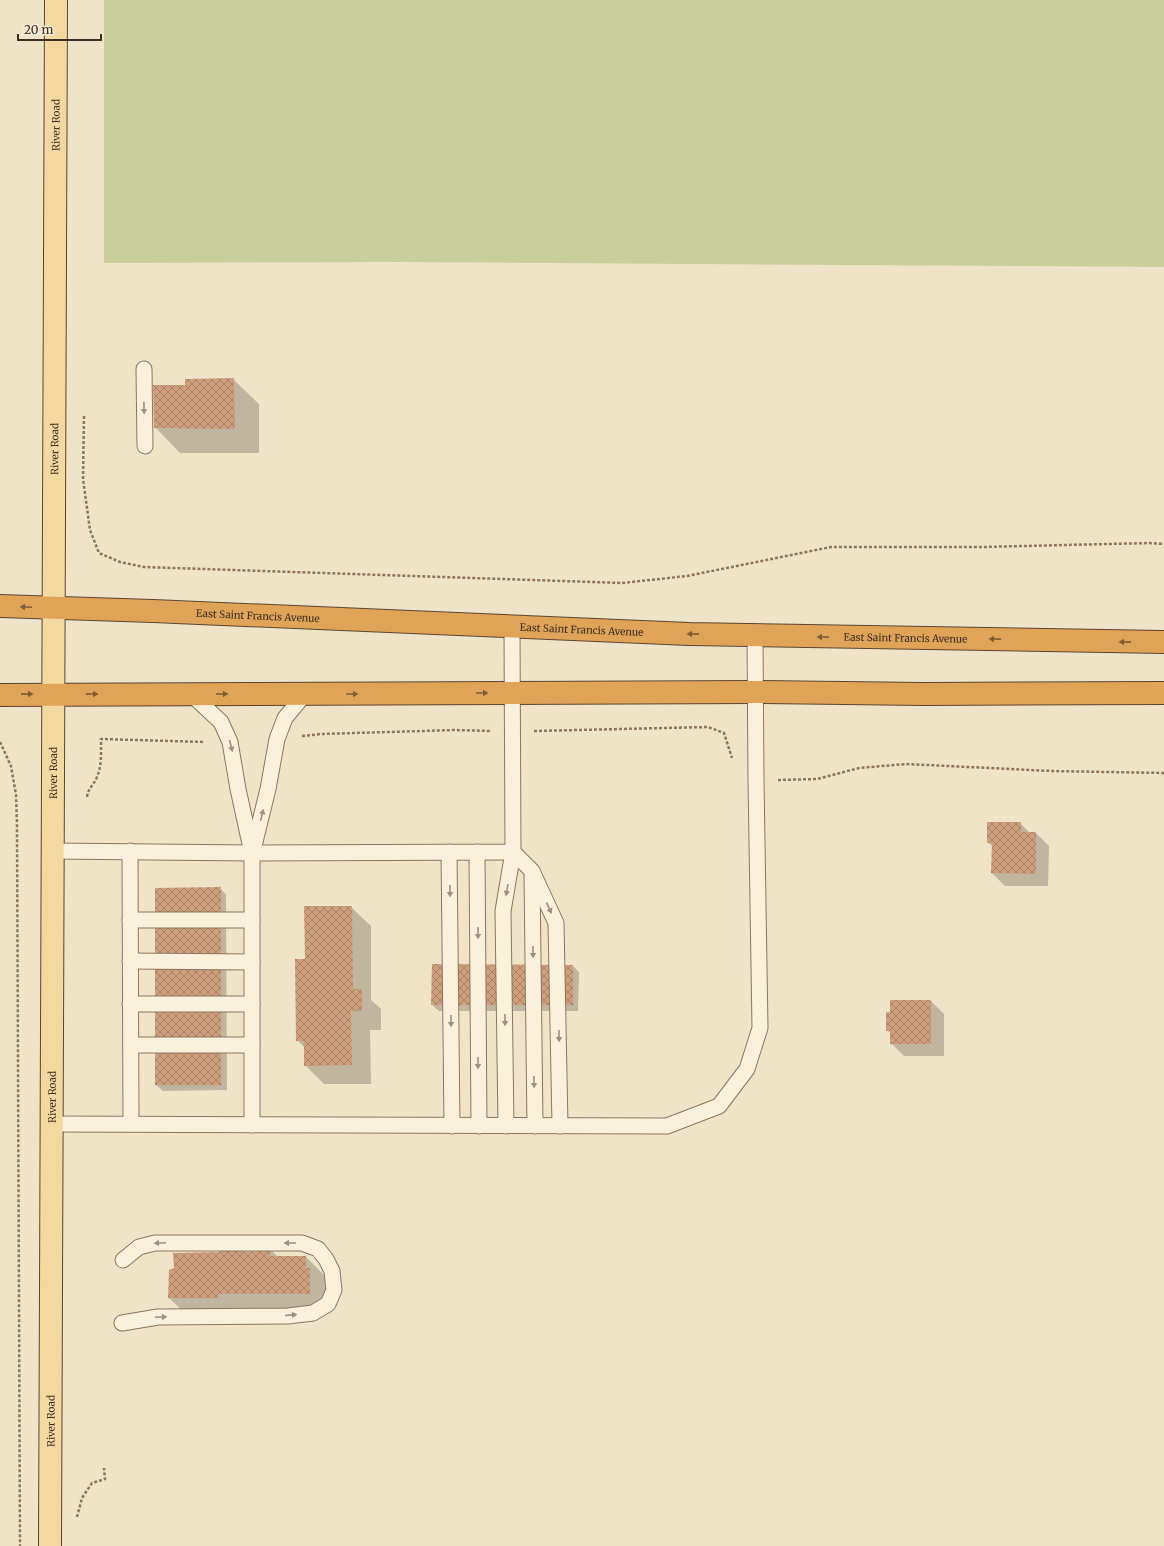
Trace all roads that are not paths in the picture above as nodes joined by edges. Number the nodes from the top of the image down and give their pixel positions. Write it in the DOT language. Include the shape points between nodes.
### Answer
graph roads {
  1 [pos="56,0"];
  2 [pos="144,370"];
  3 [pos="145,446"];
  4 [pos="0,606"];
  5 [pos="53,608"];
  6 [pos="512,627"];
  7 [pos="755,635"];
  8 [pos="1164,642"];
  9 [pos="755,692"];
  10 [pos="513,693"];
  11 [pos="1164,693"];
  12 [pos="53,694"];
  13 [pos="191,694"];
  14 [pos="305,694"];
  15 [pos="0,695"];
  16 [pos="52,851"];
  17 [pos="130,851"];
  18 [pos="449,852"];
  19 [pos="477,852"];
  20 [pos="513,852"];
  21 [pos="252,853"];
  22 [pos="532,871"];
  23 [pos="130,920"];
  24 [pos="252,920"];
  25 [pos="130,962"];
  26 [pos="252,962"];
  27 [pos="130,1004"];
  28 [pos="252,1004"];
  29 [pos="131,1045"];
  30 [pos="252,1045"];
  31 [pos="52,1124"];
  32 [pos="131,1124"];
  33 [pos="252,1125"];
  34 [pos="452,1126"];
  35 [pos="479,1126"];
  36 [pos="506,1126"];
  37 [pos="535,1126"];
  38 [pos="560,1126"];
  39 [pos="124,1260"];
  40 [pos="122,1323"];
  41 [pos="50,1546"];
  1 -- 5 [label="main road, River Road"];
  2 -- 3 [label="lane, one-way"];
  5 -- 4 [label="highway, East Saint Francis Avenue, one-way"];
  5 -- 6 [label="highway, East Saint Francis Avenue"];
  5 -- 12 [label="main road, River Road"];
  7 -- 6 [label="highway, East Saint Francis Avenue, one-way"];
  6 -- 10 [label="lane"];
  8 -- 7 [label="highway, East Saint Francis Avenue, one-way"];
  7 -- 9 [label="lane"];
  9 -- 10 [label="highway"];
  9 -- 11 [label="highway"];
  9 -- 38 [label="lane" via="760,1028 747,1069 719,1106 667,1126"];
  14 -- 10 [label="highway, one-way"];
  10 -- 20 [label="lane"];
  12 -- 13 [label="highway, one-way"];
  15 -- 12 [label="highway, one-way"];
  12 -- 16 [label="main road, River Road"];
  13 -- 14 [label="highway, one-way"];
  13 -- 21 [label="lane, one-way" via="221,722 230,742"];
  21 -- 14 [label="lane, one-way" via="278,739 285,718"];
  16 -- 17 [label="lane"];
  16 -- 31 [label="main road, River Road"];
  17 -- 21 [label="lane"];
  17 -- 23 [label="lane"];
  18 -- 19 [label="lane"];
  18 -- 21 [label="lane"];
  18 -- 34 [label="lane, one-way"];
  19 -- 20 [label="lane"];
  19 -- 35 [label="lane, one-way"];
  20 -- 22 [label="lane"];
  20 -- 36 [label="lane, one-way" via="503,911"];
  21 -- 24 [label="lane"];
  22 -- 37 [label="lane, one-way"];
  22 -- 38 [label="lane, one-way" via="556,923"];
  23 -- 24 [label="lane"];
  23 -- 25 [label="lane"];
  24 -- 26 [label="lane"];
  25 -- 26 [label="lane"];
  25 -- 27 [label="lane"];
  26 -- 28 [label="lane"];
  27 -- 28 [label="lane"];
  27 -- 29 [label="lane"];
  28 -- 30 [label="lane"];
  29 -- 30 [label="lane"];
  29 -- 32 [label="lane"];
  30 -- 33 [label="lane"];
  31 -- 32 [label="lane"];
  31 -- 41 [label="main road, River Road"];
  32 -- 33 [label="lane"];
  33 -- 34 [label="lane"];
  34 -- 35 [label="lane"];
  35 -- 36 [label="lane"];
  36 -- 37 [label="lane"];
  37 -- 38 [label="lane"];
  40 -- 39 [label="lane, one-way" via="158,1317 288,1316 313,1312 328,1304 334,1290 332,1271 326,1259 318,1249 302,1243 155,1243 139,1247"];
}
